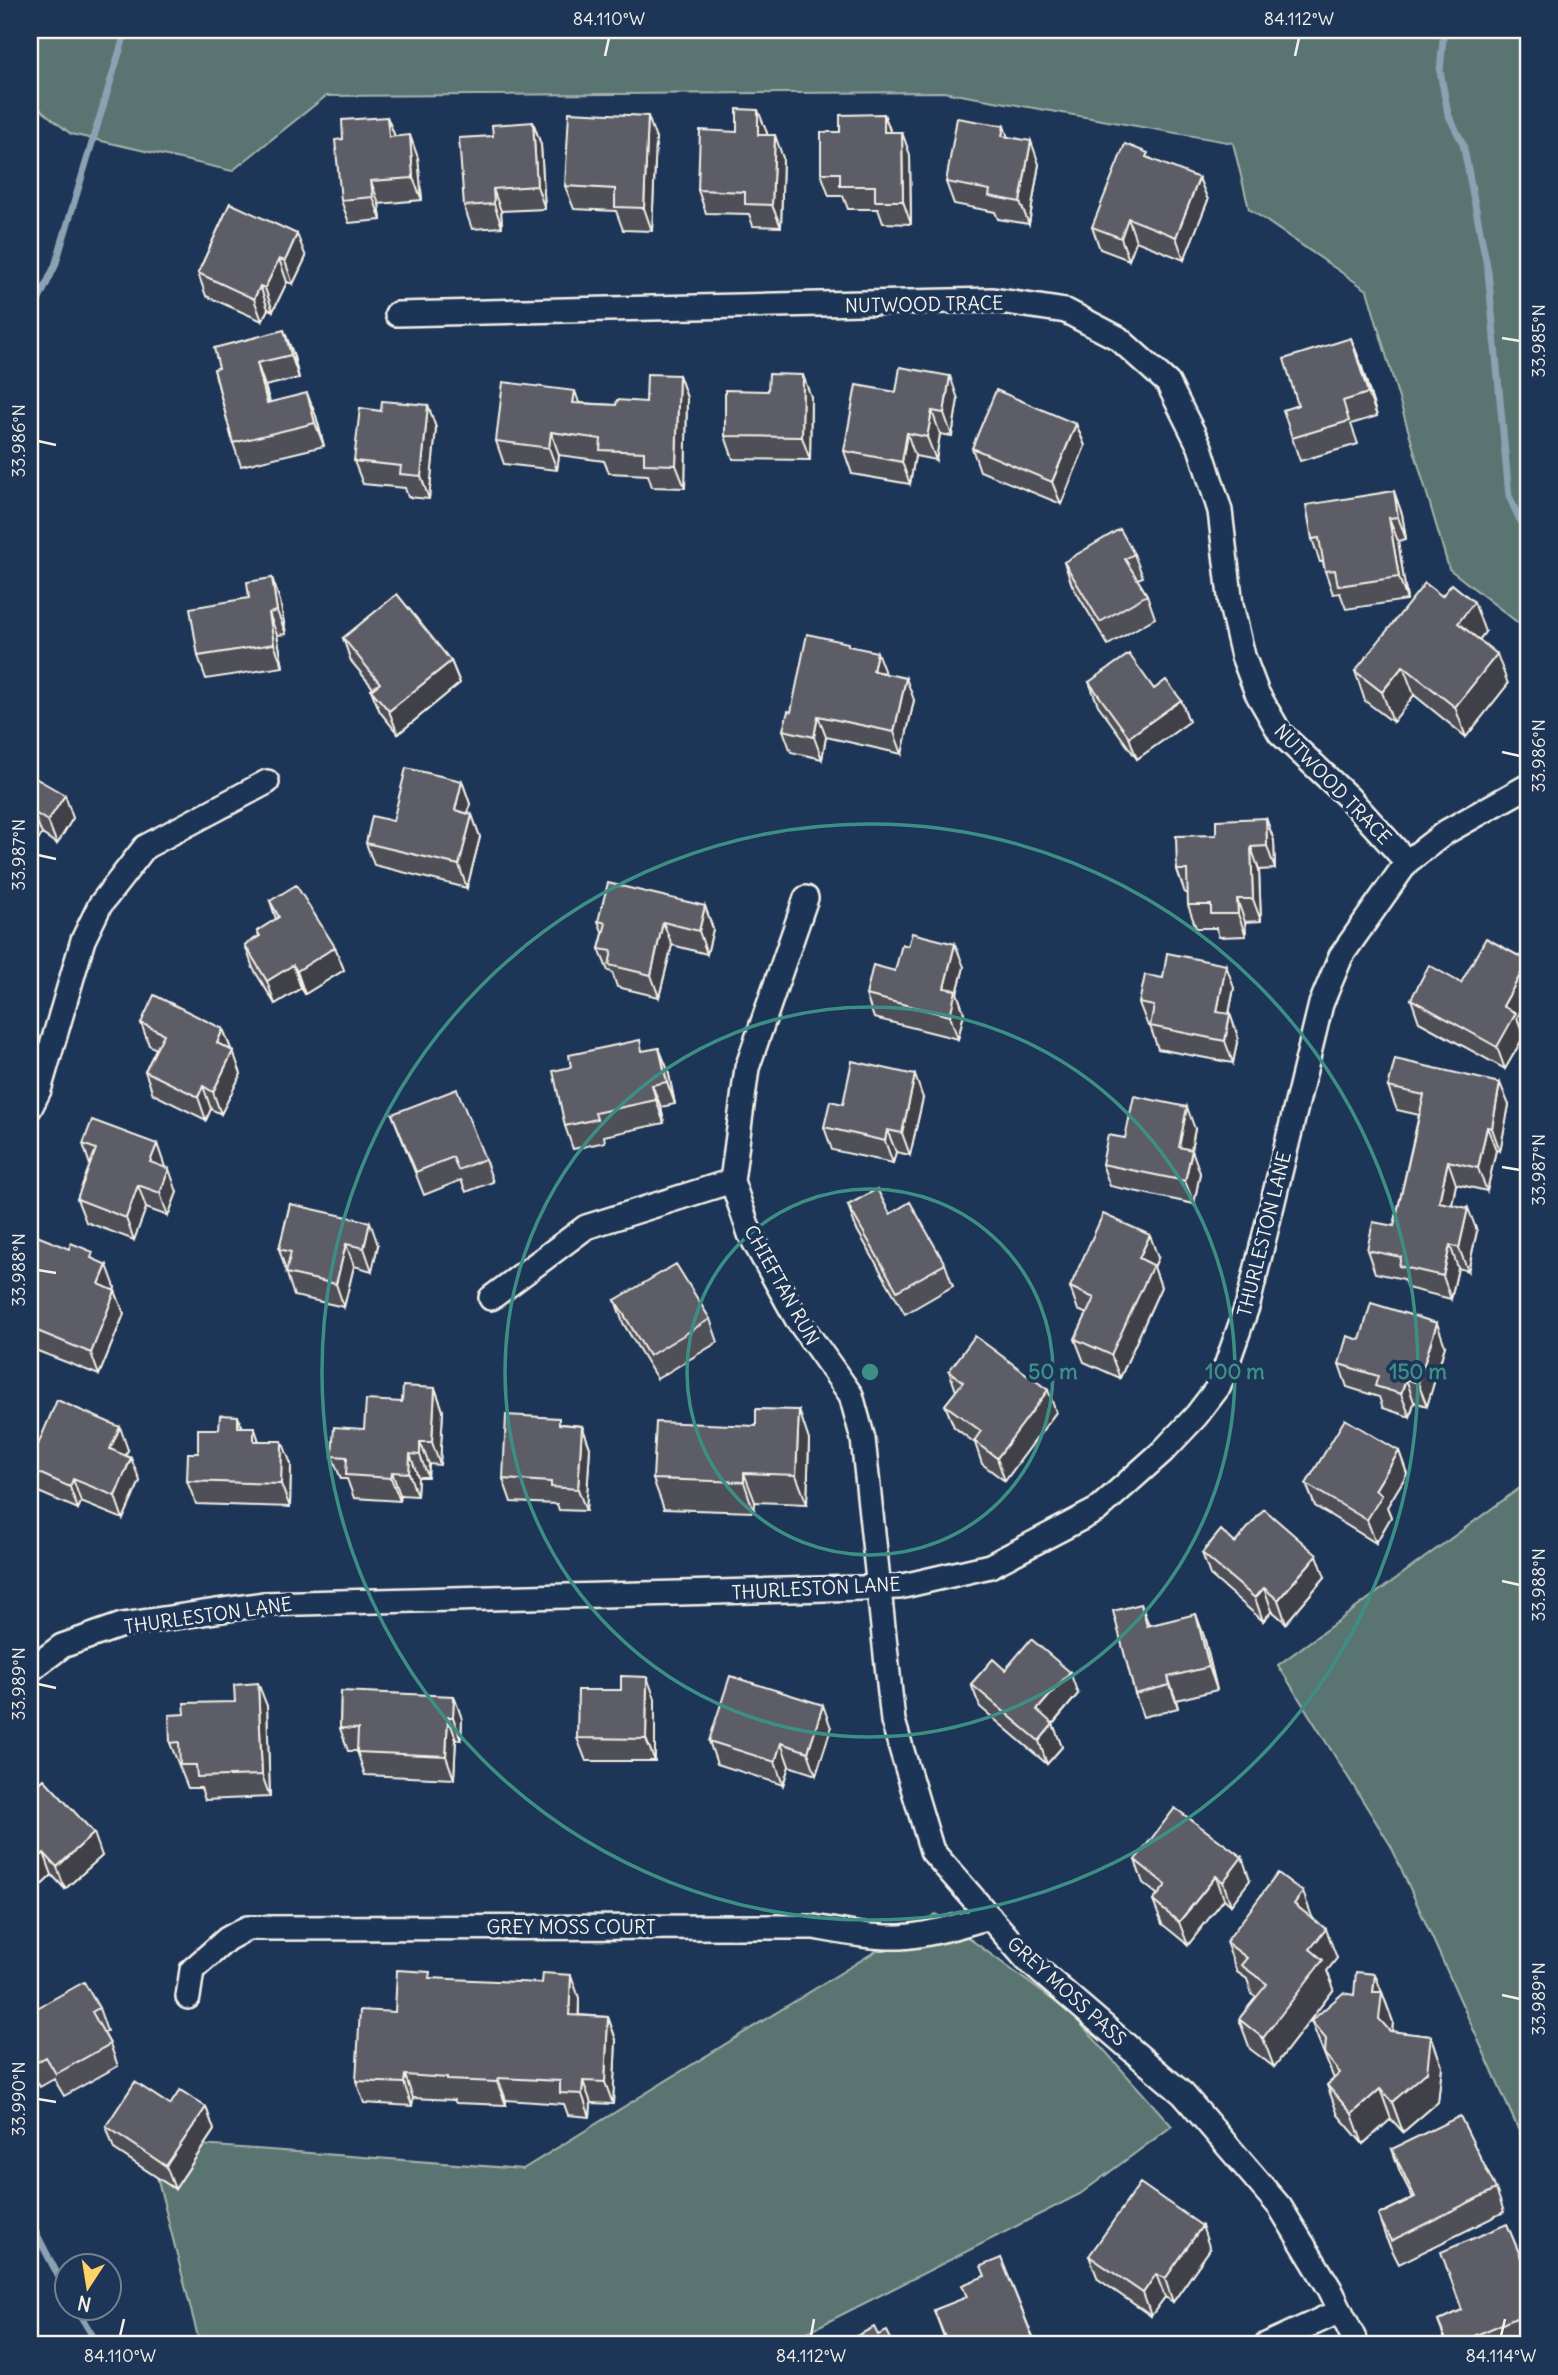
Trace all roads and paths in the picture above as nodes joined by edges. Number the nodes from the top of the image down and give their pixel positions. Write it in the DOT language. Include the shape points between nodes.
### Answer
graph roads {
  1 [pos="397,314"];
  2 [pos="267,782"];
  3 [pos="1528,786"];
  4 [pos="1407,862"];
  5 [pos="806,898"];
  6 [pos="30,1108"];
  7 [pos="732,1181"];
  8 [pos="491,1298"];
  9 [pos="877,1589"];
  10 [pos="31,1666"];
  11 [pos="990,1917"];
  12 [pos="188,1997"];
  13 [pos="1340,2311"];
  14 [pos="1266,2345"];
  15 [pos="1357,2345"];
  1 -- 4 [label="street, NUTWOOD TRACE" via="993,300 1066,311 1118,338 1168,383 1200,447 1220,511 1237,631 1256,693 1279,733 1348,797"];
  2 -- 6 [label="street" via="145,846 100,905 83,940"];
  3 -- 4 [label="street, THURLESTON LANE" via="1446,832"];
  4 -- 9 [label="street, THURLESTON LANE" via="1341,956 1321,1004 1248,1304 1219,1386 1163,1451 1097,1510 990,1566"];
  5 -- 7 [label="street, CHIEFTAN RUN" via="747,1068"];
  7 -- 8 [label="street" via="586,1227"];
  7 -- 9 [label="street, CHIEFTAN RUN" via="750,1234 797,1319 851,1395 863,1439"];
  9 -- 10 [label="street, THURLESTON LANE" via="263,1604 122,1625 62,1646"];
  9 -- 11 [label="street, GREY MOSS PASS" via="893,1721 932,1851"];
  11 -- 12 [label="street, GREY MOSS COURT" via="900,1937 814,1927 247,1928 227,1938 192,1970"];
  11 -- 13 [label="street, GREY MOSS PASS" via="1027,1960 1183,2094 1280,2207"];
  13 -- 14 [label="street"];
  13 -- 15 [label="street, GREY MOSS PASS"];
}
